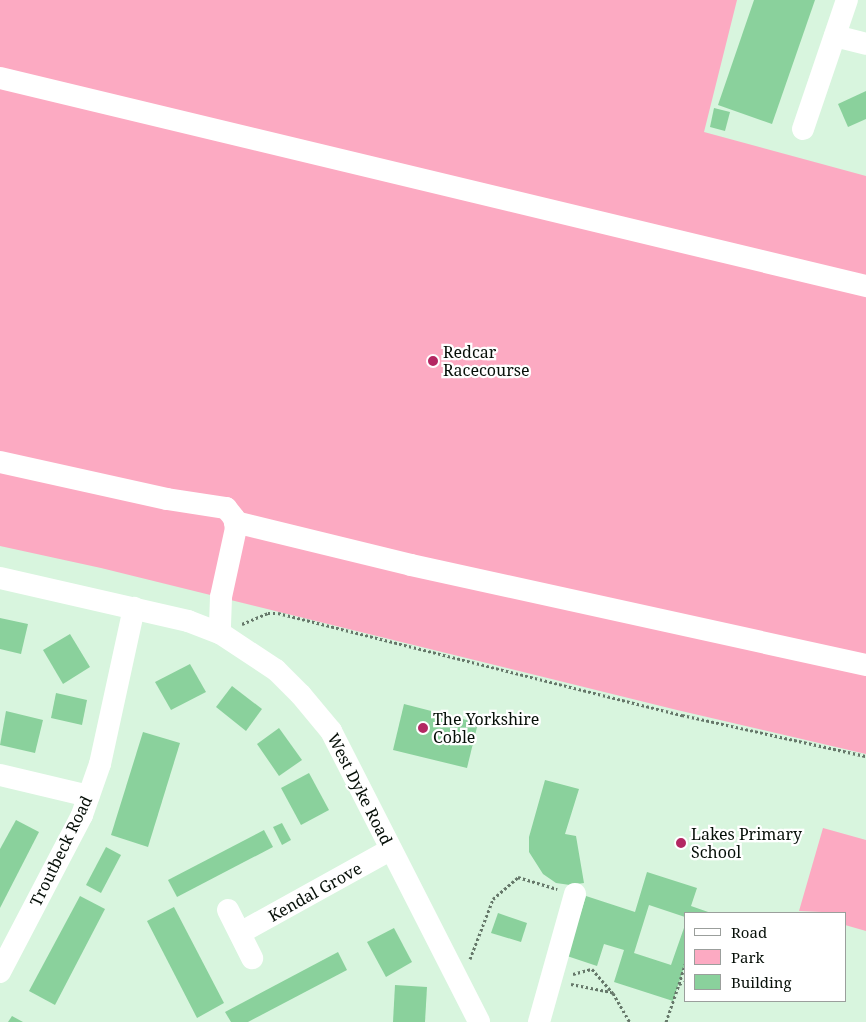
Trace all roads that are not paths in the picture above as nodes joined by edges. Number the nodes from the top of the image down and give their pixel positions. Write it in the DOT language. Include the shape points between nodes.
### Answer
graph roads {
  1 [pos="847,0"];
  2 [pos="835,36"];
  3 [pos="866,44"];
  4 [pos="0,78"];
  5 [pos="803,129"];
  6 [pos="866,286"];
  7 [pos="0,462"];
  8 [pos="235,522"];
  9 [pos="0,578"];
  10 [pos="134,608"];
  11 [pos="220,633"];
  12 [pos="866,665"];
  13 [pos="0,775"];
  14 [pos="89,796"];
  15 [pos="390,850"];
  16 [pos="575,894"];
  17 [pos="228,910"];
  18 [pos="240,933"];
  19 [pos="252,958"];
  20 [pos="0,971"];
  21 [pos="480,1022"];
  22 [pos="539,1022"];
  1 -- 2 [label="street"];
  2 -- 3 [label="street"];
  2 -- 5 [label="street"];
  4 -- 6 [label="street"];
  7 -- 8 [label="street" via="167,499 218,505 226,508"];
  8 -- 11 [label="street" via="219,613"];
  8 -- 12 [label="street" via="411,565"];
  9 -- 10 [label="street, West Dyke Road"];
  10 -- 11 [label="street, West Dyke Road" via="188,621"];
  10 -- 14 [label="street, Troutbeck Road" via="100,764"];
  11 -- 15 [label="street, West Dyke Road" via="276,670 331,731"];
  13 -- 14 [label="street"];
  14 -- 20 [label="street, Troutbeck Road"];
  15 -- 18 [label="street, Kendal Grove"];
  15 -- 21 [label="street, West Dyke Road"];
  16 -- 22 [label="street"];
  17 -- 18 [label="street"];
  18 -- 19 [label="street"];
}
